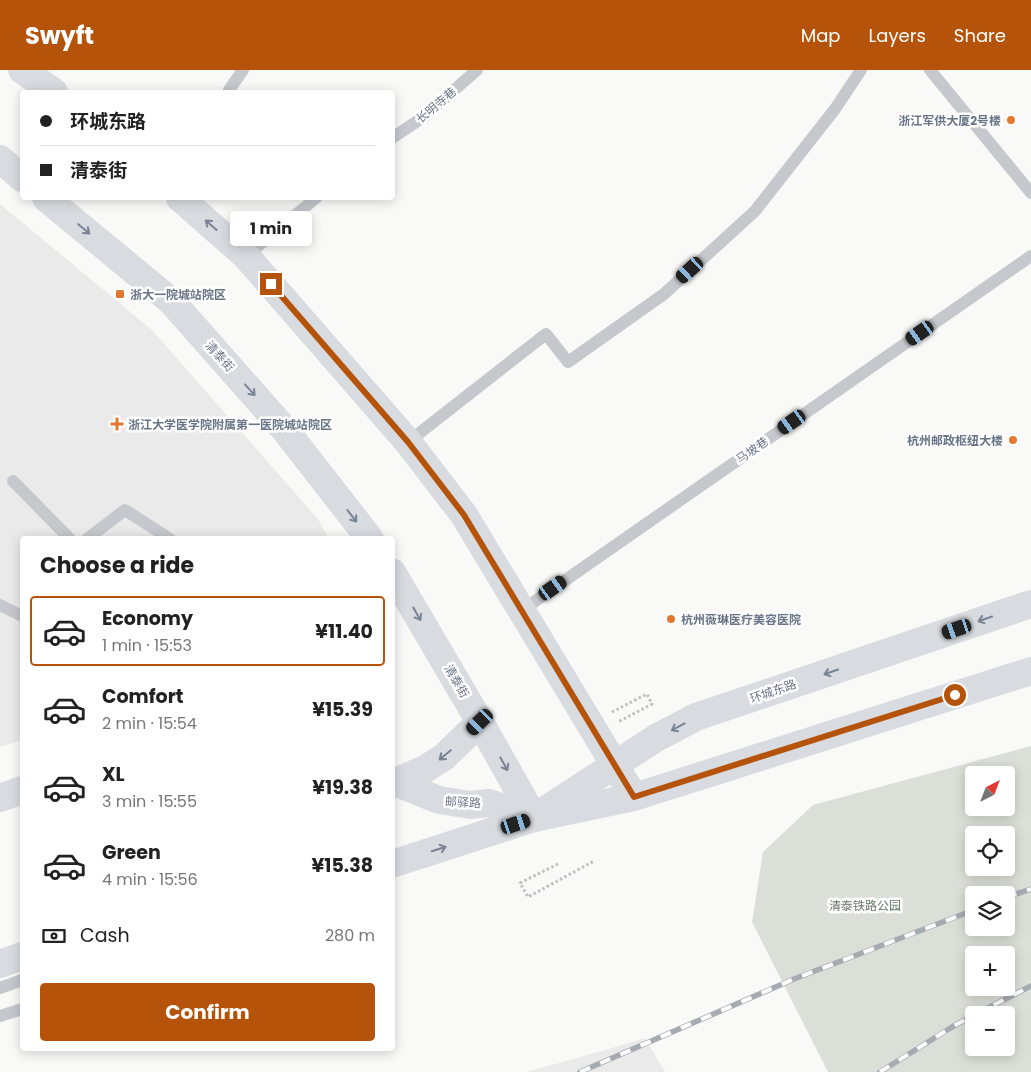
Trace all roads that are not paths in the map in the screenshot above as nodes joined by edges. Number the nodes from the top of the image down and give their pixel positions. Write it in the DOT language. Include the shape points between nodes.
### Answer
graph roads {
  1 [pos="22,70"];
  2 [pos="244,70"];
  3 [pos="478,70"];
  4 [pos="861,70"];
  5 [pos="930,70"];
  6 [pos="51,90"];
  7 [pos="229,90"];
  8 [pos="395,136"];
  9 [pos="0,159"];
  10 [pos="20,176"];
  11 [pos="1031,193"];
  12 [pos="48,200"];
  13 [pos="182,200"];
  14 [pos="314,200"];
  15 [pos="246,256"];
  16 [pos="1031,256"];
  17 [pos="408,442"];
  18 [pos="13,481"];
  19 [pos="67,536"];
  20 [pos="92,536"];
  21 [pos="165,536"];
  22 [pos="368,536"];
  23 [pos="395,577"];
  24 [pos="1031,604"];
  25 [pos="0,605"];
  26 [pos="522,610"];
  27 [pos="20,615"];
  28 [pos="1031,671"];
  29 [pos="480,722"];
  30 [pos="616,765"];
  31 [pos="395,781"];
  32 [pos="395,781"];
  33 [pos="20,791"];
  34 [pos="634,797"];
  35 [pos="0,798"];
  36 [pos="534,818"];
  37 [pos="395,863"];
  38 [pos="20,957"];
  39 [pos="0,964"];
  40 [pos="20,981"];
  41 [pos="0,988"];
  42 [pos="20,1010"];
  43 [pos="0,1016"];
  1 -- 6 [label="street"];
  2 -- 7 [label="lane"];
  3 -- 8 [label="lane, 长明寺巷" via="422,118"];
  4 -- 17 [label="lane" via="835,109 755,211 664,294 568,362 546,334"];
  5 -- 11 [label="lane"];
  9 -- 10 [label="street"];
  12 -- 22 [label="street, 清泰街, one-way" via="172,302 285,430"];
  15 -- 13 [label="street, one-way"];
  14 -- 15 [label="lane"];
  15 -- 17 [label="street"];
  16 -- 26 [label="lane, 马坡巷"];
  17 -- 26 [label="street" via="464,515"];
  18 -- 19 [label="lane"];
  20 -- 21 [label="lane" via="125,510"];
  23 -- 29 [label="street, 清泰街, one-way"];
  24 -- 30 [label="street, 环城东路, one-way" via="696,718 656,738"];
  25 -- 27 [label="lane"];
  26 -- 30 [label="street"];
  28 -- 34 [label="street, 环城东路"];
  29 -- 31 [label="street, one-way" via="444,756 425,769"];
  29 -- 36 [label="street, 清泰街, one-way"];
  30 -- 34 [label="street"];
  30 -- 36 [label="street, 环城东路"];
  32 -- 36 [label="street, 邮驿路" via="439,800 470,805 489,803"];
  33 -- 35 [label="street"];
  34 -- 36 [label="street, 环城东路"];
  37 -- 36 [label="street, 环城东路, one-way"];
  38 -- 39 [label="street"];
  40 -- 41 [label="lane"];
  42 -- 43 [label="lane"];
}
